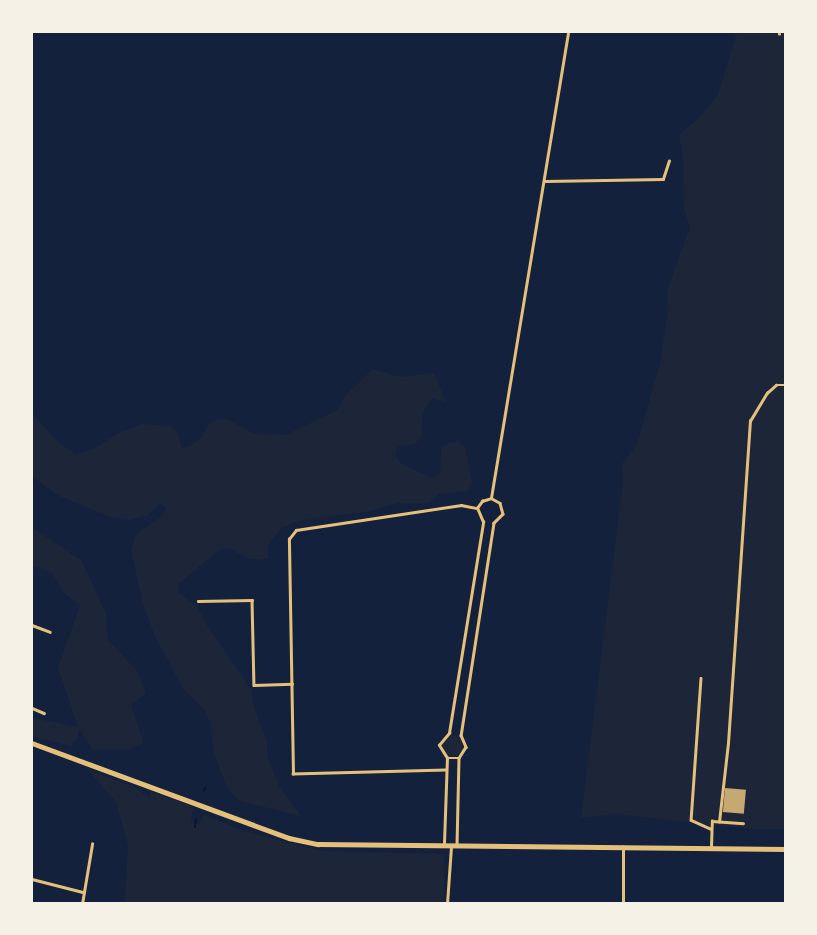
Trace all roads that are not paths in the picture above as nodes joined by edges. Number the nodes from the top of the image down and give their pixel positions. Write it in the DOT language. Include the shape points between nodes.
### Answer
graph roads {
  1 [pos="568,32"];
  2 [pos="669,161"];
  3 [pos="545,181"];
  4 [pos="786,385"];
  5 [pos="491,498"];
  6 [pos="477,508"];
  7 [pos="483,522"];
  8 [pos="494,523"];
  9 [pos="198,601"];
  10 [pos="32,625"];
  11 [pos="50,632"];
  12 [pos="701,678"];
  13 [pos="292,684"];
  14 [pos="32,708"];
  15 [pos="44,713"];
  16 [pos="449,733"];
  17 [pos="461,735"];
  18 [pos="32,743"];
  19 [pos="446,758"];
  20 [pos="459,758"];
  21 [pos="446,770"];
  22 [pos="719,822"];
  23 [pos="743,823"];
  24 [pos="711,830"];
  25 [pos="92,844"];
  26 [pos="711,846"];
  27 [pos="443,847"];
  28 [pos="454,847"];
  29 [pos="624,847"];
  30 [pos="786,849"];
  31 [pos="32,879"];
  32 [pos="84,892"];
  33 [pos="82,904"];
  34 [pos="447,904"];
  35 [pos="623,904"];
  1 -- 3 [label="street"];
  2 -- 3 [label="street" via="663,179"];
  3 -- 5 [label="street"];
  4 -- 22 [label="street" via="776,385 767,393 750,421"];
  5 -- 6 [label="street" via="482,500"];
  5 -- 8 [label="street" via="503,510"];
  6 -- 7 [label="street"];
  6 -- 13 [label="street" via="461,505 292,532"];
  7 -- 8 [label="street"];
  7 -- 16 [label="street"];
  8 -- 17 [label="street"];
  9 -- 13 [label="street" via="252,600 254,685"];
  10 -- 11 [label="street"];
  12 -- 24 [label="street" via="691,820"];
  13 -- 21 [label="street" via="293,774"];
  14 -- 15 [label="street"];
  16 -- 17 [label="street"];
  16 -- 19 [label="street" via="439,745"];
  17 -- 20 [label="street" via="466,747"];
  18 -- 27 [label="main road" via="306,842"];
  19 -- 20 [label="street"];
  19 -- 21 [label="street"];
  20 -- 28 [label="street"];
  21 -- 27 [label="street"];
  22 -- 23 [label="street"];
  22 -- 24 [label="street" via="712,821"];
  24 -- 26 [label="street"];
  25 -- 32 [label="street"];
  26 -- 29 [label="main road"];
  26 -- 30 [label="main road"];
  27 -- 28 [label="main road"];
  28 -- 29 [label="main road"];
  28 -- 34 [label="street"];
  29 -- 35 [label="street"];
  31 -- 32 [label="street"];
  32 -- 33 [label="street"];
}
